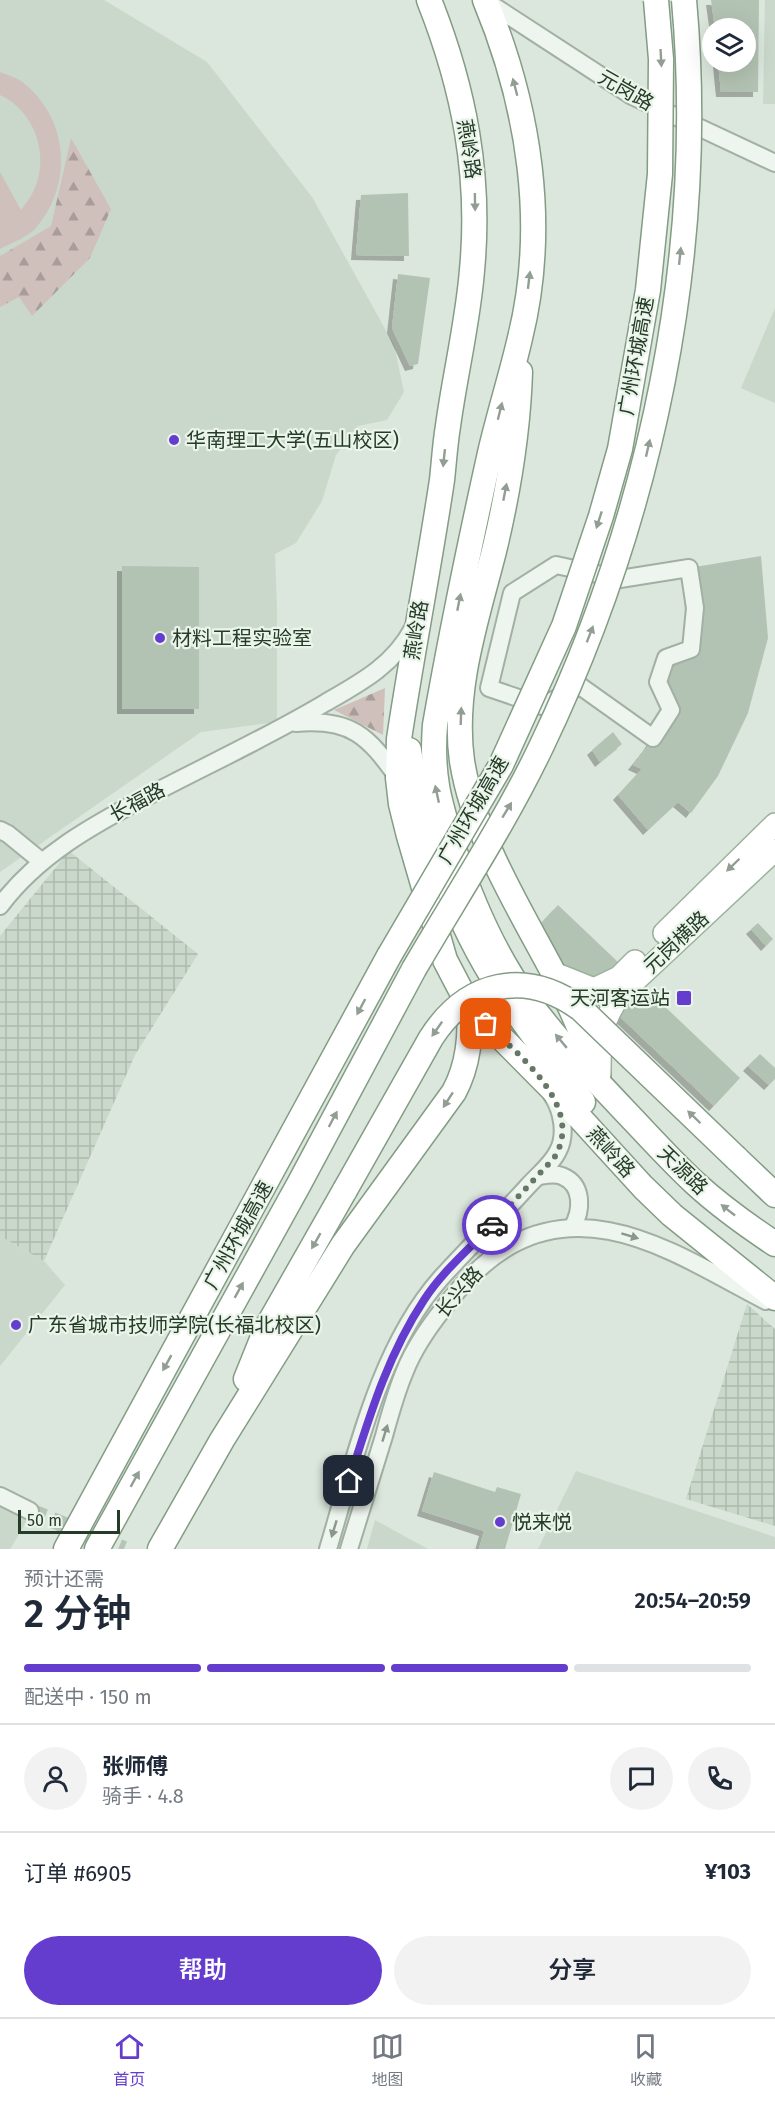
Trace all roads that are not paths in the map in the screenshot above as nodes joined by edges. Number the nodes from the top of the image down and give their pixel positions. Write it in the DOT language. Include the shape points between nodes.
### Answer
graph roads {
  1 [pos="429,0"];
  2 [pos="656,0"];
  3 [pos="684,0"];
  4 [pos="485,1"];
  5 [pos="775,162"];
  6 [pos="520,338"];
  7 [pos="418,616"];
  8 [pos="691,649"];
  9 [pos="404,706"];
  10 [pos="292,723"];
  11 [pos="398,778"];
  12 [pos="775,825"];
  13 [pos="0,830"];
  14 [pos="775,850"];
  15 [pos="41,861"];
  16 [pos="0,906"];
  17 [pos="554,974"];
  18 [pos="624,981"];
  19 [pos="468,1005"];
  20 [pos="530,1065"];
  21 [pos="600,1084"];
  22 [pos="538,1176"];
  23 [pos="643,1187"];
  24 [pos="775,1195"];
  25 [pos="572,1228"];
  26 [pos="775,1244"];
  27 [pos="775,1298"];
  28 [pos="775,1305"];
  29 [pos="222,1440"];
  30 [pos="0,1496"];
  31 [pos="30,1511"];
  32 [pos="66,1549"];
  33 [pos="97,1549"];
  34 [pos="160,1549"];
  35 [pos="328,1549"];
  36 [pos="349,1549"];
  1 -- 7 [label="highway, 燕岭路, one-way" via="458,91 474,181 475,211 467,309"];
  2 -- 32 [label="highway, 广州环城高速, one-way, bridge" via="662,59 660,174 648,290 620,450 564,626 506,754 389,956"];
  33 -- 3 [label="highway, 广州环城高速, one-way, bridge" via="414,969 519,790 590,636 630,516 660,397 679,271 690,103"];
  4 -- 5 [label="street, 元岗路" via="632,96"];
  6 -- 4 [label="highway, 燕岭路, one-way" via="531,267 532,177 514,84"];
  17 -- 6 [label="highway, one-way" via="494,858 472,799 460,737 468,657 516,437"];
  21 -- 6 [label="highway, 燕岭路, one-way" via="533,1007 493,945 461,871 434,779 432,752 442,686 490,451"];
  7 -- 9 [label="highway, 燕岭路"];
  7 -- 10 [label="street, 长福路" via="406,641 377,672"];
  8 -- 8 [label="street" via="694,608 689,568 620,579 556,565 512,593 489,688 542,706 580,686 653,738 671,710 658,682 666,658"];
  9 -- 11 [label="highway, 燕岭路"];
  9 -- 23 [label="highway" via="420,800 464,924 507,999"];
  10 -- 11 [label="street, 长福路" via="316,721 356,731 369,741"];
  10 -- 15 [label="street, 长福路" via="121,810"];
  11 -- 19 [label="highway, 燕岭路" via="401,804 439,944"];
  12 -- 18 [label="main road, 元岗横路, one-way"];
  13 -- 15 [label="street"];
  14 -- 18 [label="main road, 元岗横路"];
  15 -- 16 [label="street, 长福路"];
  17 -- 18 [label="main road, 元岗横路" via="594,989"];
  17 -- 21 [label="highway" via="586,1042"];
  18 -- 21 [label="main road, 元岗横路" via="606,1018"];
  19 -- 20 [label="highway, 燕岭路"];
  19 -- 29 [label="highway, one-way" via="467,1057 454,1092 343,1245"];
  20 -- 22 [label="street, 长兴路" via="554,1098 562,1123 559,1150"];
  20 -- 23 [label="highway, 燕岭路"];
  26 -- 21 [label="highway, 天源路, one-way" via="697,1185"];
  22 -- 25 [label="street" via="562,1176 572,1183 580,1206"];
  22 -- 35 [label="street, 长兴路, one-way" via="439,1280 402,1337 383,1375"];
  23 -- 27 [label="highway, 天源路"];
  24 -- 29 [label="highway, one-way, bridge" via="581,1009 543,989 510,985 490,989 470,998 445,1018 431,1038 267,1327"];
  25 -- 28 [label="street, 长兴路, one-way" via="606,1230 651,1243"];
  36 -- 25 [label="street, 长兴路, one-way" via="397,1390 428,1329 490,1257 532,1235"];
  29 -- 34 [label="highway"];
  30 -- 31 [label="street"];
}
